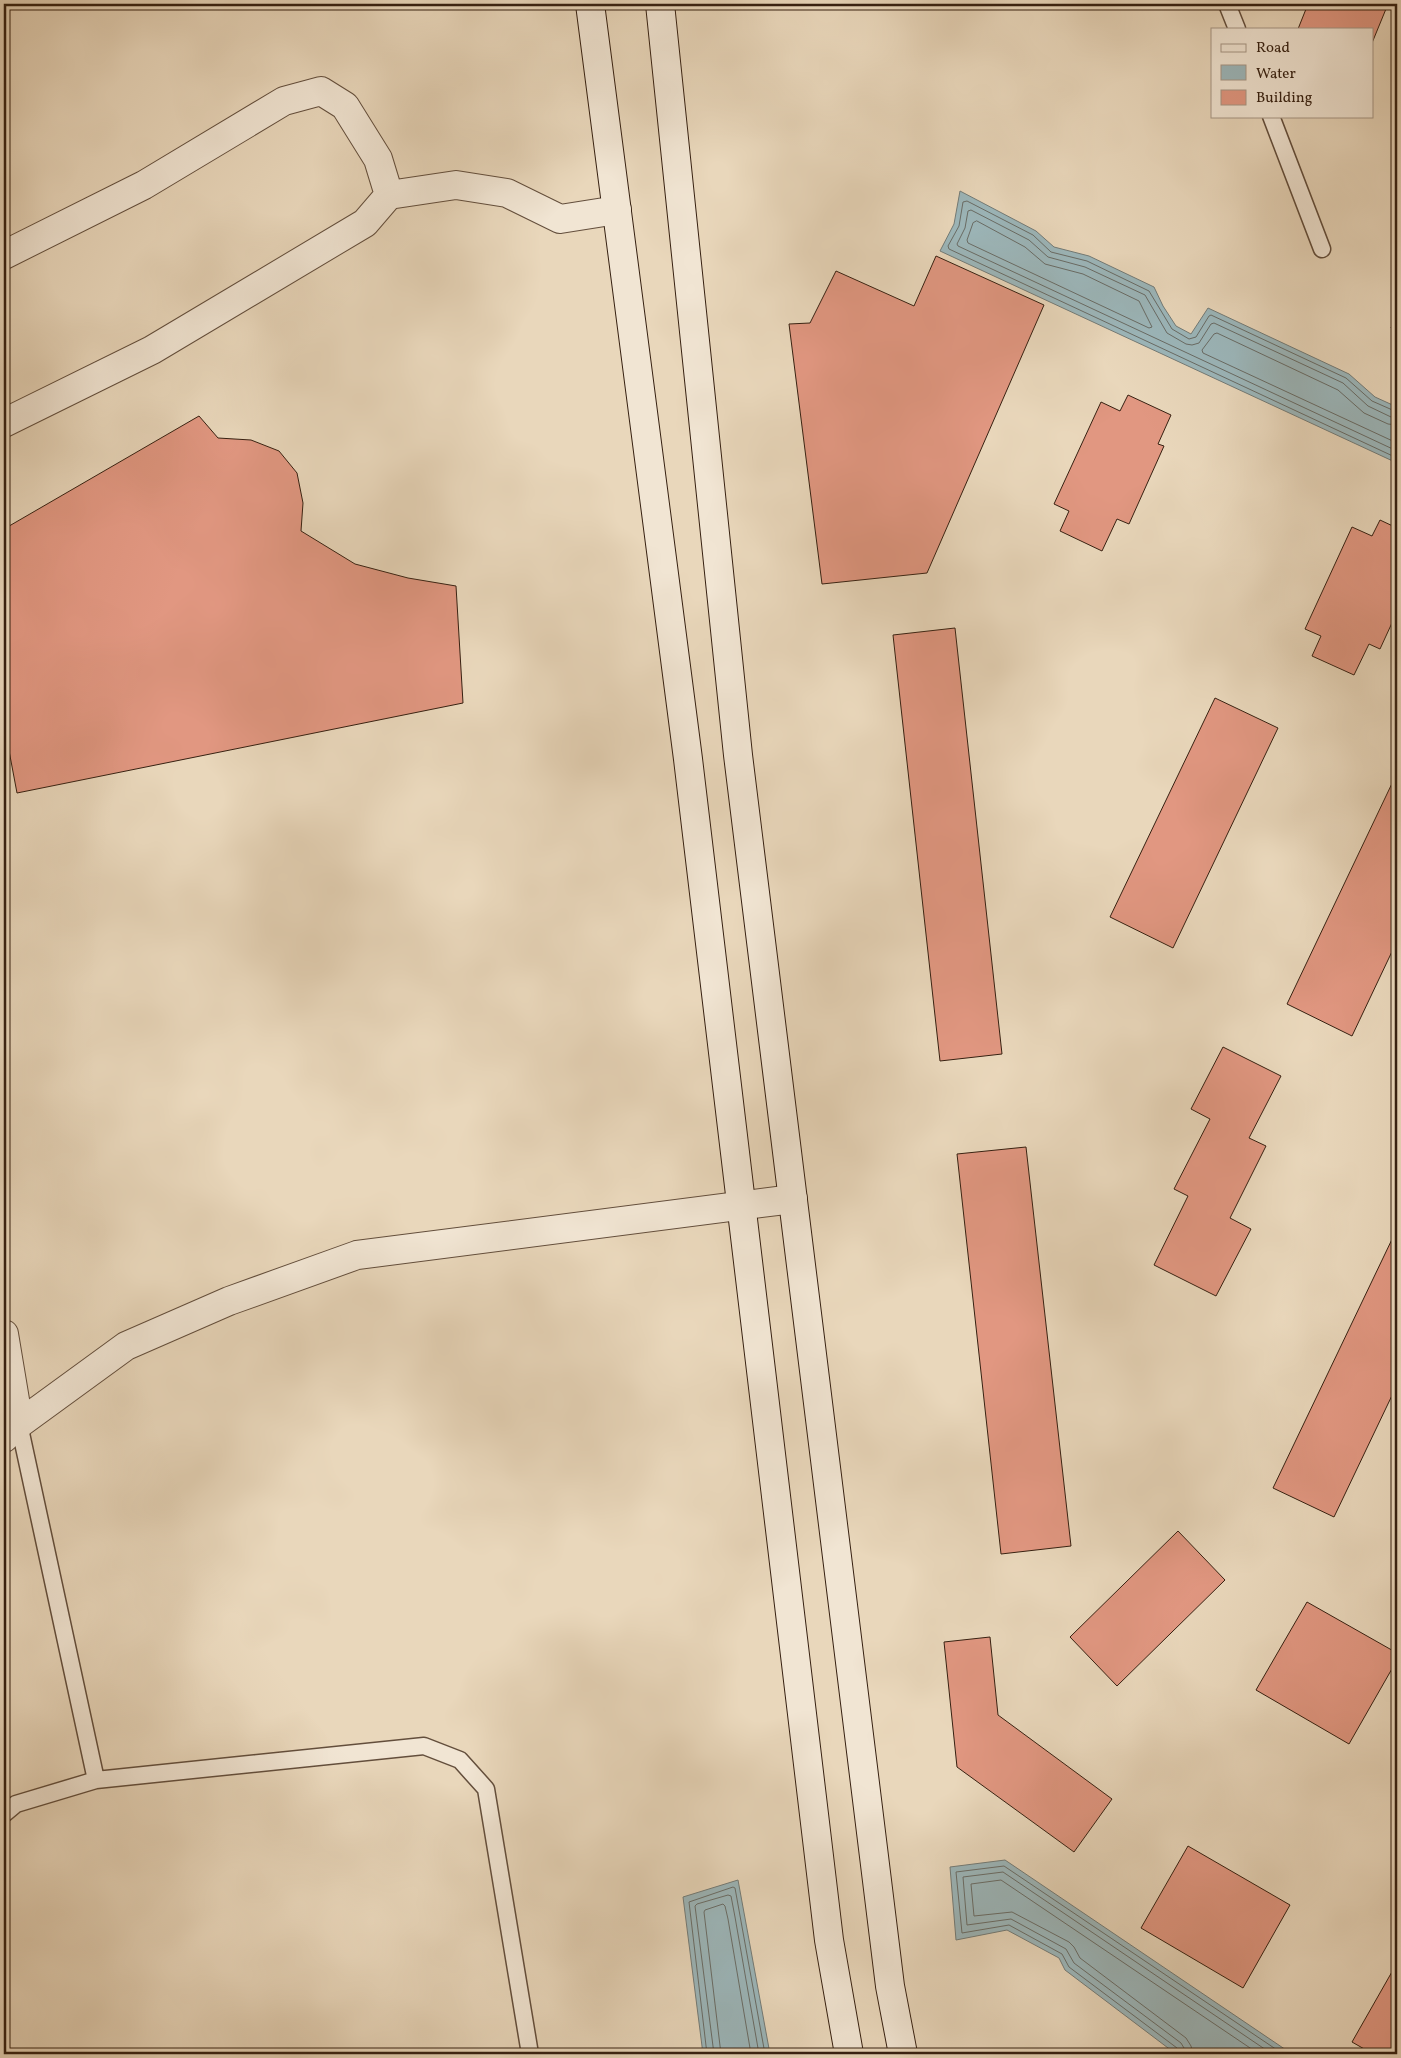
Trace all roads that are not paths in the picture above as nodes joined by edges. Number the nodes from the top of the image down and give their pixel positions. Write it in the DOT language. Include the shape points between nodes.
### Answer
graph roads {
  1 [pos="590,4"];
  2 [pos="660,4"];
  3 [pos="1227,4"];
  4 [pos="1237,28"];
  5 [pos="1272,118"];
  6 [pos="389,195"];
  7 [pos="617,210"];
  8 [pos="1322,249"];
  9 [pos="4,255"];
  10 [pos="4,424"];
  11 [pos="793,1199"];
  12 [pos="741,1207"];
  13 [pos="4,1334"];
  14 [pos="12,1431"];
  15 [pos="96,1780"];
  16 [pos="4,1814"];
  17 [pos="530,2054"];
  18 [pos="849,2054"];
  19 [pos="903,2054"];
  1 -- 7 [label="main road"];
  2 -- 11 [label="main road" via="738,755"];
  3 -- 4 [label="lane"];
  5 -- 8 [label="lane"];
  6 -- 7 [label="main road" via="456,185 507,193 560,219"];
  6 -- 9 [label="main road" via="378,159 345,106 321,91 284,101 144,185"];
  6 -- 10 [label="main road" via="365,223 152,350"];
  7 -- 12 [label="main road" via="688,759"];
  11 -- 12 [label="main road"];
  11 -- 19 [label="main road" via="890,1986"];
  12 -- 14 [label="main road" via="357,1255 229,1301 126,1346"];
  12 -- 18 [label="main road" via="829,1940"];
  13 -- 14 [label="main road"];
  14 -- 15 [label="lane"];
  15 -- 16 [label="lane" via="16,1804"];
  15 -- 17 [label="lane" via="424,1746 460,1760 486,1789"];
}
